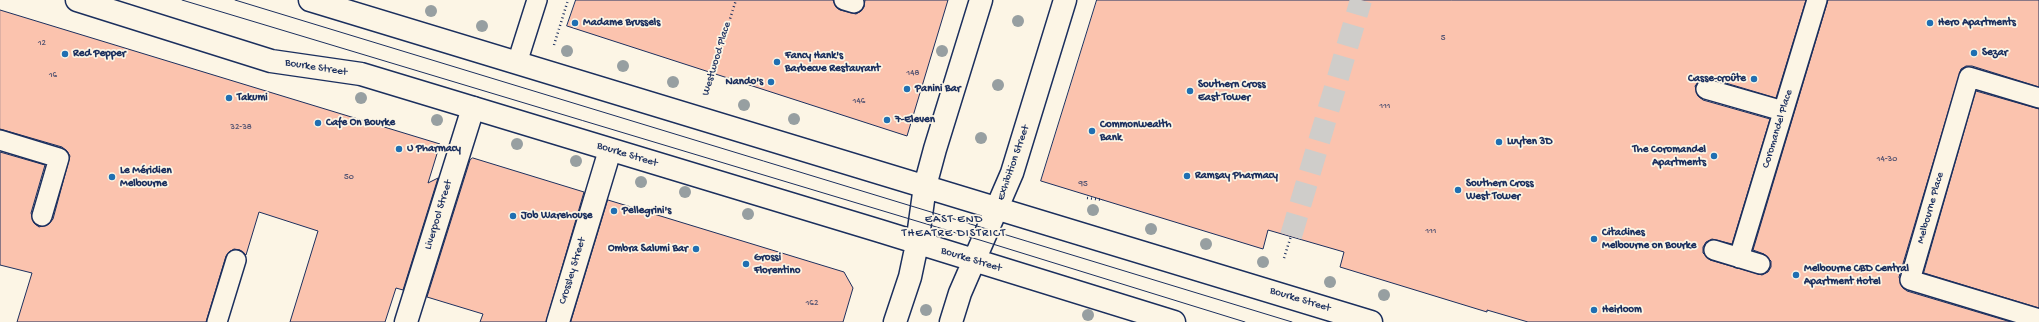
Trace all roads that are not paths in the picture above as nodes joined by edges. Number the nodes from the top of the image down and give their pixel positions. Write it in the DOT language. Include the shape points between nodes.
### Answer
graph roads {
  1 [pos="77,0"];
  2 [pos="537,0"];
  3 [pos="982,0"];
  4 [pos="1064,0"];
  5 [pos="1817,0"];
  6 [pos="315,1"];
  7 [pos="516,63"];
  8 [pos="1706,88"];
  9 [pos="2039,98"];
  10 [pos="473,108"];
  11 [pos="1783,111"];
  12 [pos="0,140"];
  13 [pos="610,150"];
  14 [pos="925,186"];
  15 [pos="998,208"];
  16 [pos="42,216"];
  17 [pos="917,244"];
  18 [pos="1714,250"];
  19 [pos="1739,258"];
  20 [pos="236,260"];
  21 [pos="974,260"];
  22 [pos="1760,264"];
  23 [pos="2039,319"];
  24 [pos="217,322"];
  25 [pos="406,322"];
  26 [pos="558,322"];
  27 [pos="895,322"];
  28 [pos="951,322"];
  29 [pos="1174,322"];
  30 [pos="1371,322"];
  1 -- 10 [label="street, Bourke Street" via="271,61 361,74"];
  2 -- 7 [label="lane"];
  3 -- 14 [label="street"];
  4 -- 15 [label="street, Exhibition Street" via="1016,160"];
  5 -- 11 [label="lane, Coromandel Place"];
  6 -- 7 [label="street, Bourke Street"];
  7 -- 14 [label="street, Bourke Street"];
  8 -- 11 [label="lane"];
  9 -- 23 [label="lane, Melbourne Place" via="1969,77 1910,280"];
  10 -- 13 [label="street, Bourke Street"];
  10 -- 25 [label="street, Liverpool Street"];
  11 -- 19 [label="lane, Coromandel Place"];
  12 -- 16 [label="lane" via="59,158"];
  13 -- 17 [label="street, Bourke Street"];
  13 -- 26 [label="street, Crossley Street"];
  14 -- 15 [label="street, Bourke Street"];
  14 -- 17 [label="street"];
  15 -- 21 [label="street, Exhibition Street"];
  15 -- 30 [label="street, Bourke Street"];
  17 -- 21 [label="street, Bourke Street"];
  17 -- 27 [label="street" via="910,277"];
  18 -- 19 [label="lane"];
  19 -- 22 [label="lane"];
  20 -- 24 [label="lane"];
  21 -- 28 [label="street, Exhibition Street"];
  21 -- 29 [label="street, Bourke Street"];
}
